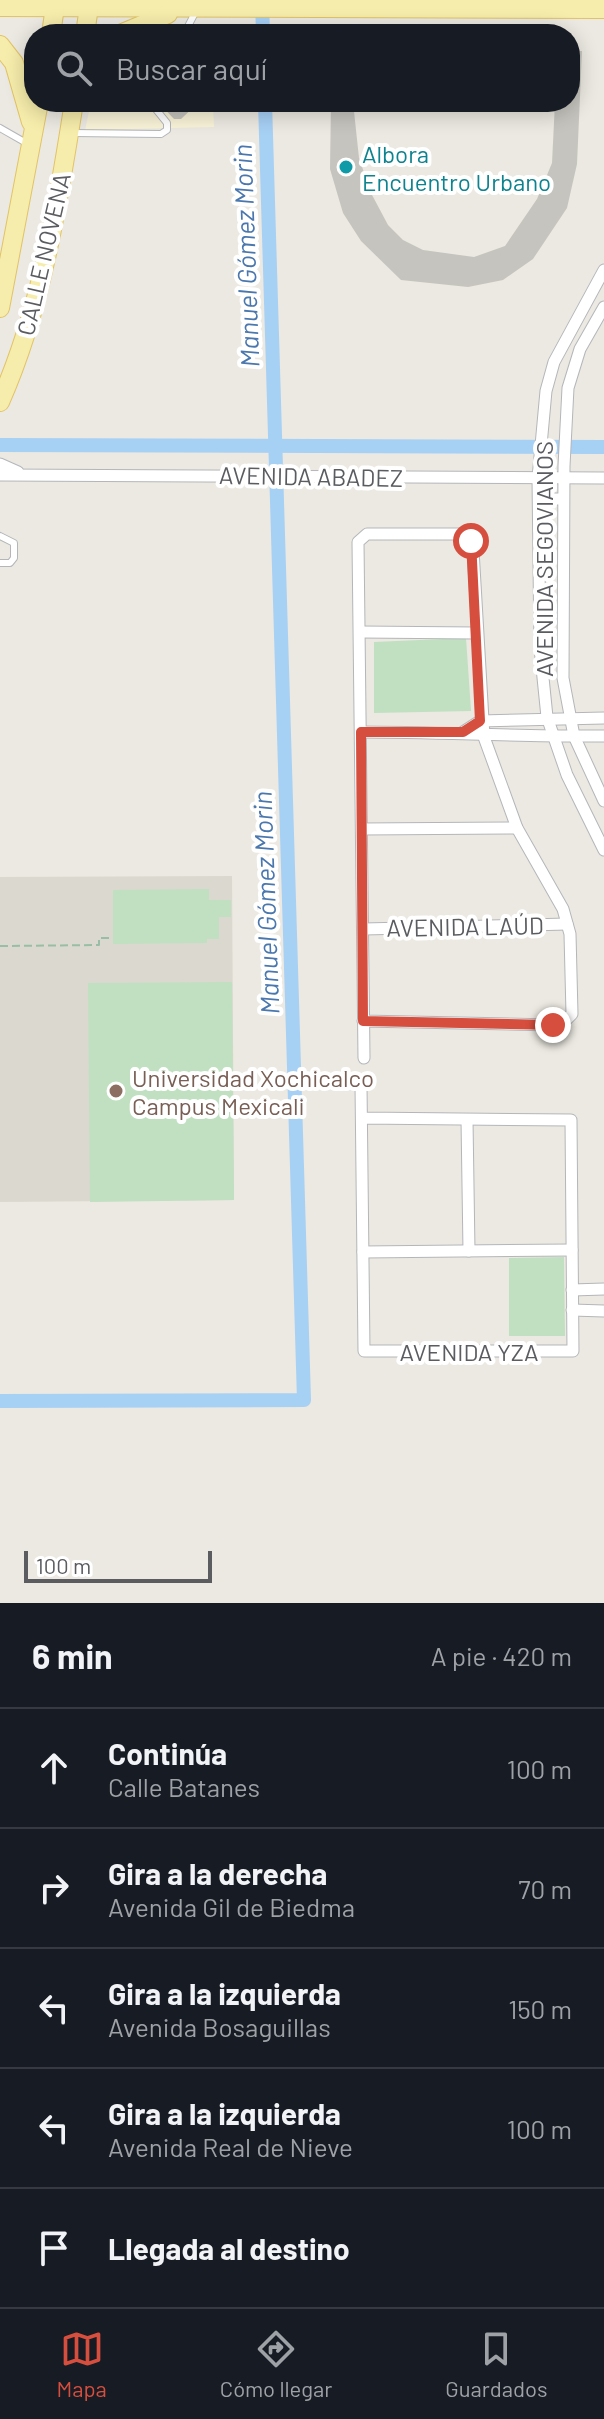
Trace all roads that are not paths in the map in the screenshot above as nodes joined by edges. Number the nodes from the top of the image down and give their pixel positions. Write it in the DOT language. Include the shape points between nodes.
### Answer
graph roads {
  1 [pos="56,3"];
  2 [pos="90,4"];
  3 [pos="0,7"];
  4 [pos="195,8"];
  5 [pos="604,9"];
  6 [pos="53,24"];
  7 [pos="87,24"];
  8 [pos="139,24"];
  9 [pos="188,24"];
  10 [pos="0,45"];
  11 [pos="24,105"];
  12 [pos="26,112"];
  13 [pos="37,112"];
  14 [pos="72,112"];
  15 [pos="158,112"];
  16 [pos="0,128"];
  17 [pos="69,133"];
  18 [pos="32,138"];
  19 [pos="604,270"];
  20 [pos="604,307"];
  21 [pos="0,308"];
  22 [pos="0,402"];
  23 [pos="565,421"];
  24 [pos="542,424"];
  25 [pos="0,464"];
  26 [pos="564,472"];
  27 [pos="18,473"];
  28 [pos="0,475"];
  29 [pos="538,478"];
  30 [pos="604,478"];
  31 [pos="539,499"];
  32 [pos="563,499"];
  33 [pos="540,530"];
  34 [pos="563,530"];
  35 [pos="0,536"];
  36 [pos="0,563"];
  37 [pos="360,632"];
  38 [pos="476,633"];
  39 [pos="547,717"];
  40 [pos="568,717"];
  41 [pos="604,718"];
  42 [pos="480,721"];
  43 [pos="361,732"];
  44 [pos="463,732"];
  45 [pos="574,736"];
  46 [pos="604,736"];
  47 [pos="484,737"];
  48 [pos="552,737"];
  49 [pos="604,801"];
  50 [pos="517,828"];
  51 [pos="362,829"];
  52 [pos="604,850"];
  53 [pos="567,924"];
  54 [pos="364,929"];
  55 [pos="363,1021"];
  56 [pos="364,1058"];
  57 [pos="361,1085"];
  58 [pos="362,1118"];
  59 [pos="467,1120"];
  60 [pos="572,1250"];
  61 [pos="469,1251"];
  62 [pos="363,1252"];
  63 [pos="604,1289"];
  64 [pos="572,1290"];
  65 [pos="572,1310"];
  66 [pos="604,1311"];
  1 -- 2 [label="main road"];
  1 -- 3 [label="main road"];
  1 -- 6 [label="main road"];
  2 -- 4 [label="main road"];
  2 -- 7 [label="main road"];
  4 -- 5 [label="main road"];
  4 -- 8 [label="main road"];
  4 -- 9 [label="lane"];
  10 -- 11 [label="main road" via="14,63"];
  12 -- 18 [label="main road"];
  13 -- 18 [label="main road, CALLE NOVENA"];
  14 -- 17 [label="main road, CALLE NOVENA"];
  15 -- 17 [label="lane" via="167,123 161,134"];
  16 -- 18 [label="lane"];
  17 -- 22 [label="main road, CALLE NOVENA" via="40,286"];
  18 -- 21 [label="main road, CALLE NOVENA"];
  19 -- 24 [label="street, AVENIDA SEGOVIANOS" via="554,362"];
  20 -- 23 [label="street, AVENIDA SEGOVIANOS" via="573,368"];
  23 -- 24 [label="street"];
  23 -- 26 [label="street, AVENIDA SEGOVIANOS"];
  24 -- 29 [label="street, AVENIDA SEGOVIANOS"];
  25 -- 27 [label="street, AVENIDA ABADEZ"];
  26 -- 29 [label="street, AVENIDA ABADEZ"];
  26 -- 30 [label="street, AVENIDA ABADEZ"];
  26 -- 32 [label="street, AVENIDA SEGOVIANOS"];
  27 -- 28 [label="street, AVENIDA ABADEZ"];
  27 -- 29 [label="street, AVENIDA ABADEZ"];
  29 -- 31 [label="street, AVENIDA SEGOVIANOS"];
  31 -- 32 [label="street"];
  31 -- 33 [label="street, AVENIDA SEGOVIANOS"];
  32 -- 34 [label="street, AVENIDA SEGOVIANOS"];
  33 -- 34 [label="street"];
  33 -- 39 [label="street, AVENIDA SEGOVIANOS" via="540,648"];
  34 -- 40 [label="street, AVENIDA SEGOVIANOS"];
  35 -- 36 [label="lane" via="14,543 14,558"];
  37 -- 38 [label="street"];
  37 -- 38 [label="street" via="358,542 367,534 461,534 473,550"];
  37 -- 43 [label="street"];
  38 -- 42 [label="street"];
  39 -- 40 [label="street"];
  39 -- 42 [label="street"];
  39 -- 48 [label="street, AVENIDA SEGOVIANOS"];
  40 -- 41 [label="street"];
  40 -- 45 [label="street, AVENIDA SEGOVIANOS"];
  42 -- 44 [label="street"];
  42 -- 47 [label="street"];
  43 -- 44 [label="street"];
  43 -- 51 [label="street"];
  44 -- 47 [label="street"];
  45 -- 46 [label="street"];
  45 -- 48 [label="street"];
  45 -- 49 [label="street, AVENIDA SEGOVIANOS"];
  47 -- 48 [label="street"];
  47 -- 50 [label="street"];
  48 -- 52 [label="street, AVENIDA SEGOVIANOS"];
  50 -- 51 [label="street"];
  50 -- 53 [label="street"];
  51 -- 54 [label="street"];
  53 -- 54 [label="street, AVENIDA LAÚD"];
  53 -- 55 [label="street" via="572,1014 562,1024"];
  54 -- 55 [label="street"];
  55 -- 56 [label="street"];
  57 -- 58 [label="street"];
  58 -- 59 [label="street"];
  58 -- 62 [label="street"];
  59 -- 60 [label="street" via="571,1120"];
  59 -- 61 [label="street"];
  60 -- 61 [label="street"];
  60 -- 64 [label="street"];
  61 -- 62 [label="street"];
  62 -- 65 [label="street, AVENIDA YZA" via="364,1351 573,1351"];
  63 -- 64 [label="street"];
  64 -- 65 [label="street"];
  65 -- 66 [label="street"];
}
